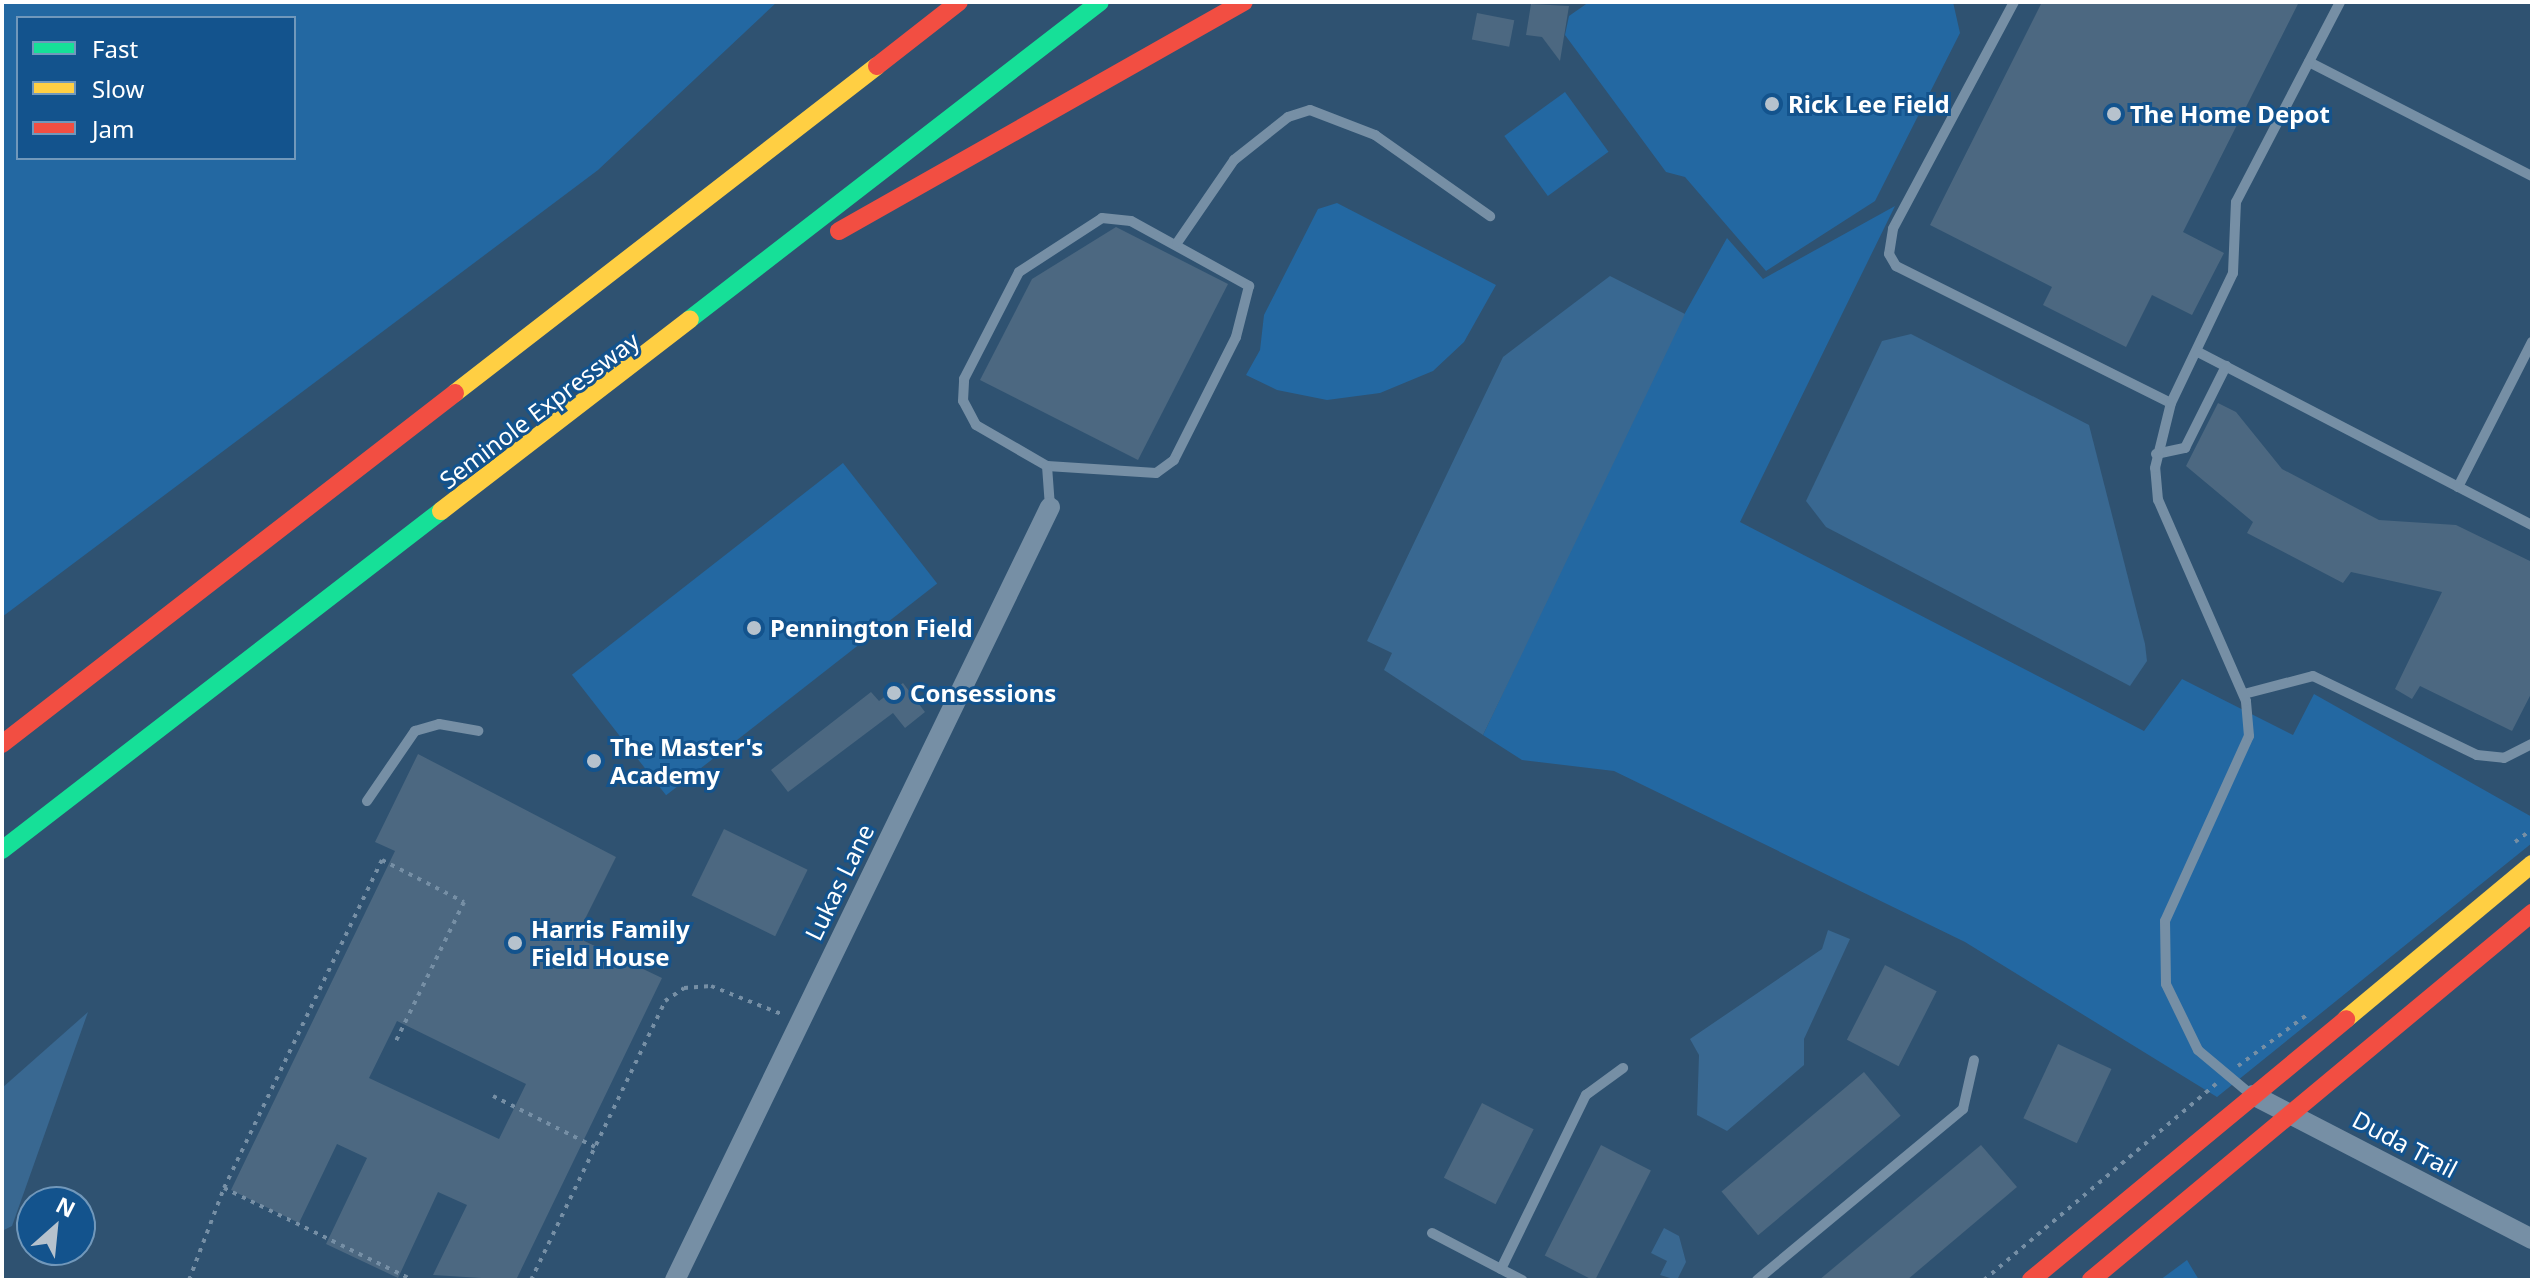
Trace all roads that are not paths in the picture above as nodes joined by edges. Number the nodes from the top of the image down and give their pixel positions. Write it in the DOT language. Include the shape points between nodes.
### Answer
graph roads {
  1 [pos="923,2"];
  2 [pos="959,2"];
  3 [pos="1100,2"];
  4 [pos="1244,2"];
  5 [pos="2014,2"];
  6 [pos="2340,2"];
  7 [pos="2309,62"];
  8 [pos="827,105"];
  9 [pos="2532,176"];
  10 [pos="1490,216"];
  11 [pos="1177,243"];
  12 [pos="733,291"];
  13 [pos="2532,342"];
  14 [pos="2198,352"];
  15 [pos="2226,366"];
  16 [pos="2171,403"];
  17 [pos="2156,454"];
  18 [pos="1047,466"];
  19 [pos="2458,487"];
  20 [pos="1050,507"];
  21 [pos="2532,525"];
  22 [pos="2244,694"];
  23 [pos="478,731"];
  24 [pos="2,744"];
  25 [pos="2532,744"];
  26 [pos="367,801"];
  27 [pos="2,850"];
  28 [pos="2532,864"];
  29 [pos="2532,913"];
  30 [pos="1974,1060"];
  31 [pos="1623,1068"];
  32 [pos="2253,1095"];
  33 [pos="2291,1113"];
  34 [pos="1432,1233"];
  35 [pos="2532,1239"];
  36 [pos="1501,1269"];
  37 [pos="675,1280"];
  38 [pos="1522,1280"];
  39 [pos="1757,1280"];
  40 [pos="2031,1280"];
  41 [pos="2091,1280"];
  1 -- 8 [label="main road"];
  2 -- 8 [label="main road"];
  3 -- 12 [label="main road, Seminole Expressway"];
  4 -- 12 [label="main road"];
  5 -- 16 [label="lane" via="1893,229 1889,254 1896,266"];
  6 -- 7 [label="lane"];
  7 -- 9 [label="lane"];
  7 -- 14 [label="lane" via="2236,202 2233,273"];
  8 -- 24 [label="main road"];
  10 -- 11 [label="lane" via="1375,135 1310,110 1288,117 1234,160"];
  11 -- 18 [label="lane" via="1233,273 1249,291 1236,337 1174,460 1133,476"];
  11 -- 18 [label="lane" via="1131,221 1102,218 1019,272 964,379 963,401 976,425"];
  12 -- 27 [label="main road, Seminole Expressway"];
  13 -- 19 [label="lane"];
  14 -- 15 [label="lane"];
  14 -- 16 [label="lane"];
  15 -- 17 [label="lane" via="2185,448"];
  15 -- 19 [label="lane"];
  16 -- 17 [label="lane"];
  17 -- 22 [label="lane" via="2158,500"];
  18 -- 20 [label="lane"];
  19 -- 21 [label="lane"];
  20 -- 37 [label="street, Lukas Lane"];
  22 -- 25 [label="lane" via="2313,676 2477,755 2504,758"];
  22 -- 32 [label="lane" via="2249,736 2241,763 2165,921 2162,956 2182,1026 2223,1077"];
  23 -- 26 [label="lane" via="439,724 415,731"];
  28 -- 32 [label="main road"];
  29 -- 33 [label="main road"];
  30 -- 39 [label="lane" via="1963,1109"];
  31 -- 36 [label="lane" via="1586,1095"];
  32 -- 33 [label="street, Duda Trail"];
  32 -- 40 [label="main road"];
  33 -- 35 [label="street, Duda Trail"];
  33 -- 41 [label="main road"];
  34 -- 36 [label="lane"];
  36 -- 38 [label="lane"];
}
